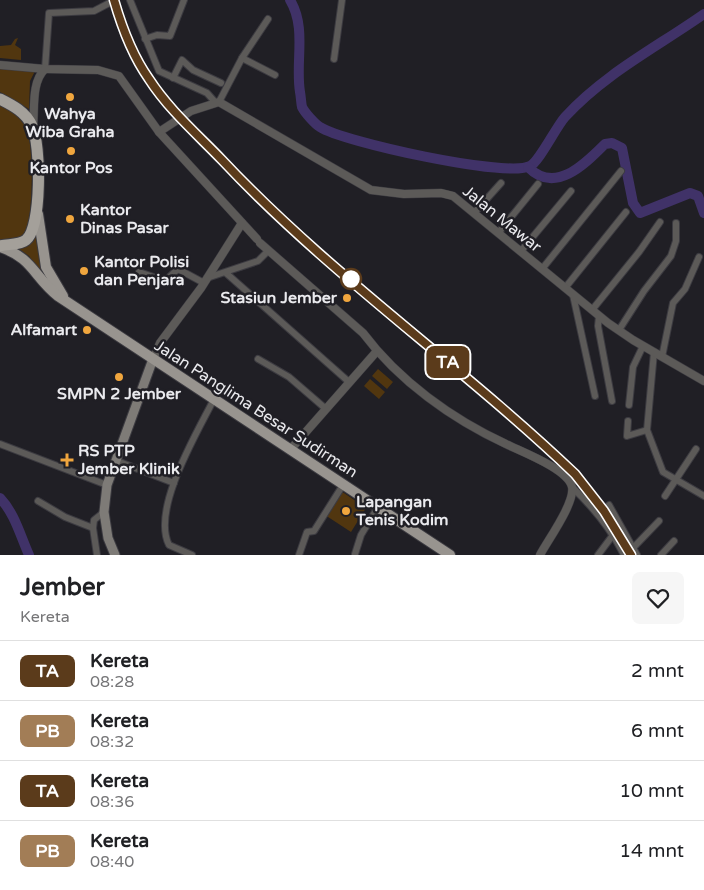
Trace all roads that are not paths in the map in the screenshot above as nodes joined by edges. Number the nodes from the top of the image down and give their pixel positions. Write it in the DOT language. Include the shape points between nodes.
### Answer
graph roads {
  1 [pos="115,0"];
  2 [pos="130,0"];
  3 [pos="184,0"];
  4 [pos="342,0"];
  5 [pos="268,18"];
  6 [pos="145,39"];
  7 [pos="242,58"];
  8 [pos="334,58"];
  9 [pos="0,65"];
  10 [pos="45,69"];
  11 [pos="275,75"];
  12 [pos="173,78"];
  13 [pos="221,83"];
  14 [pos="0,99"];
  15 [pos="217,102"];
  16 [pos="33,126"];
  17 [pos="159,132"];
  18 [pos="621,171"];
  19 [pos="502,184"];
  20 [pos="538,184"];
  21 [pos="571,191"];
  22 [pos="37,203"];
  23 [pos="475,212"];
  24 [pos="626,212"];
  25 [pos="660,222"];
  26 [pos="242,223"];
  27 [pos="676,223"];
  28 [pos="499,232"];
  29 [pos="0,246"];
  30 [pos="521,250"];
  31 [pos="268,251"];
  32 [pos="699,257"];
  33 [pos="542,269"];
  34 [pos="139,272"];
  35 [pos="226,273"];
  36 [pos="205,281"];
  37 [pos="565,288"];
  38 [pos="573,295"];
  39 [pos="71,305"];
  40 [pos="592,310"];
  41 [pos="599,316"];
  42 [pos="619,330"];
  43 [pos="643,346"];
  44 [pos="377,351"];
  45 [pos="654,352"];
  46 [pos="662,357"];
  47 [pos="153,359"];
  48 [pos="258,359"];
  49 [pos="704,380"];
  50 [pos="349,382"];
  51 [pos="595,396"];
  52 [pos="214,400"];
  53 [pos="612,401"];
  54 [pos="629,405"];
  55 [pos="326,409"];
  56 [pos="628,421"];
  57 [pos="647,430"];
  58 [pos="0,444"];
  59 [pos="696,449"];
  60 [pos="290,450"];
  61 [pos="118,461"];
  62 [pos="675,481"];
  63 [pos="174,483"];
  64 [pos="107,485"];
  65 [pos="343,485"];
  66 [pos="572,487"];
  67 [pos="665,496"];
  68 [pos="704,496"];
  69 [pos="38,501"];
  70 [pos="609,505"];
  71 [pos="378,507"];
  72 [pos="104,512"];
  73 [pos="659,521"];
  74 [pos="93,528"];
  75 [pos="613,535"];
  76 [pos="674,541"];
  77 [pos="633,548"];
  78 [pos="355,554"];
  79 [pos="97,555"];
  80 [pos="115,555"];
  81 [pos="192,555"];
  82 [pos="299,555"];
  83 [pos="450,555"];
  84 [pos="540,555"];
  85 [pos="598,555"];
  86 [pos="624,555"];
  87 [pos="637,555"];
  88 [pos="661,555"];
  1 -- 10 [label="street" via="94,11 49,13"];
  2 -- 6 [label="street"];
  3 -- 6 [label="street" via="170,36 157,35"];
  4 -- 8 [label="street"];
  5 -- 7 [label="street"];
  6 -- 12 [label="street" via="159,71"];
  7 -- 11 [label="street"];
  7 -- 15 [label="street"];
  9 -- 10 [label="street"];
  10 -- 16 [label="street" via="36,87"];
  10 -- 17 [label="street" via="114,72 125,81"];
  12 -- 13 [label="street" via="182,60 193,70"];
  12 -- 15 [label="street" via="207,93"];
  14 -- 16 [label="highway" via="21,112"];
  15 -- 17 [label="street" via="191,111"];
  15 -- 23 [label="street, Jalan Mawar" via="370,190 404,194 441,193 453,196"];
  16 -- 22 [label="highway" via="38,154"];
  17 -- 26 [label="street"];
  18 -- 33 [label="street"];
  19 -- 23 [label="street"];
  20 -- 28 [label="street"];
  21 -- 30 [label="street"];
  22 -- 29 [label="highway" via="32,232 27,239"];
  22 -- 39 [label="main road, Jalan Panglima Besar Sudirman" via="46,267 55,286"];
  23 -- 28 [label="street, Jalan Mawar"];
  24 -- 37 [label="street"];
  25 -- 40 [label="street"];
  26 -- 31 [label="street"];
  26 -- 36 [label="street"];
  27 -- 42 [label="street" via="676,241 671,256"];
  28 -- 30 [label="street, Jalan Mawar"];
  29 -- 39 [label="main road, Jalan Panglima Besar Sudirman" via="21,255 44,285"];
  30 -- 33 [label="street, Jalan Mawar"];
  31 -- 35 [label="street" via="258,261"];
  31 -- 44 [label="street" via="363,333"];
  32 -- 46 [label="street" via="685,289 672,303"];
  33 -- 37 [label="street, Jalan Mawar"];
  34 -- 36 [label="street" via="164,281 178,269"];
  35 -- 36 [label="street"];
  35 -- 50 [label="street"];
  36 -- 47 [label="street" via="160,343"];
  37 -- 38 [label="street, Jalan Mawar"];
  38 -- 40 [label="street, Jalan Mawar"];
  38 -- 51 [label="street"];
  39 -- 47 [label="main road, Jalan Panglima Besar Sudirman"];
  40 -- 41 [label="street, Jalan Mawar"];
  41 -- 42 [label="street, Jalan Mawar"];
  41 -- 53 [label="street" via="598,326"];
  42 -- 43 [label="street, Jalan Mawar"];
  43 -- 45 [label="street, Jalan Mawar"];
  43 -- 54 [label="street" via="633,367"];
  44 -- 50 [label="street"];
  44 -- 66 [label="street" via="434,402 481,433 556,469"];
  45 -- 46 [label="street, Jalan Mawar"];
  45 -- 57 [label="street"];
  46 -- 49 [label="street, Jalan Mawar"];
  47 -- 52 [label="main road, Jalan Panglima Besar Sudirman"];
  47 -- 61 [label="main road"];
  48 -- 55 [label="street" via="289,377"];
  50 -- 55 [label="street"];
  52 -- 60 [label="main road, Jalan Panglima Besar Sudirman"];
  52 -- 63 [label="street" via="182,460"];
  55 -- 60 [label="street"];
  56 -- 57 [label="street" via="627,436"];
  57 -- 62 [label="street" via="663,472"];
  58 -- 64 [label="street"];
  59 -- 62 [label="street"];
  60 -- 65 [label="main road, Jalan Panglima Besar Sudirman"];
  61 -- 63 [label="street"];
  61 -- 64 [label="main road"];
  62 -- 67 [label="street"];
  62 -- 68 [label="street"];
  63 -- 81 [label="street" via="164,526 165,536 169,545"];
  64 -- 72 [label="main road"];
  65 -- 71 [label="main road, Jalan Panglima Besar Sudirman"];
  65 -- 82 [label="street" via="314,531 308,531"];
  66 -- 75 [label="street" via="592,506"];
  66 -- 84 [label="street" via="564,513"];
  69 -- 74 [label="street" via="65,518"];
  70 -- 77 [label="street"];
  71 -- 78 [label="street" via="361,535"];
  71 -- 83 [label="main road, Jalan Panglima Besar Sudirman"];
  72 -- 74 [label="street" via="94,520"];
  72 -- 80 [label="main road" via="108,538"];
  73 -- 77 [label="street"];
  74 -- 79 [label="street"];
  75 -- 85 [label="street"];
  75 -- 86 [label="street"];
  76 -- 88 [label="street"];
  77 -- 87 [label="street"];
}
